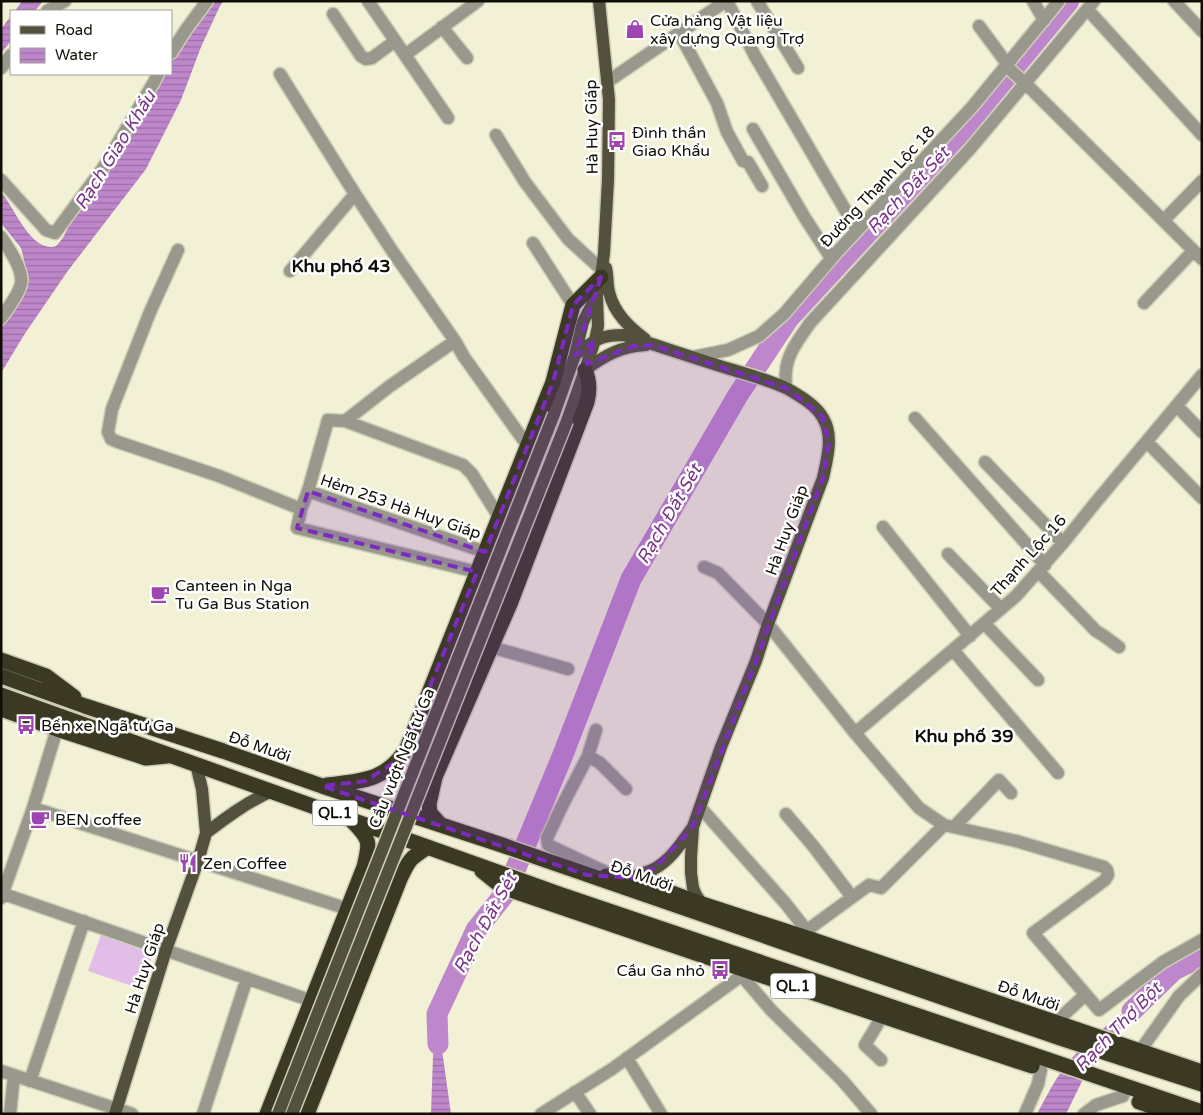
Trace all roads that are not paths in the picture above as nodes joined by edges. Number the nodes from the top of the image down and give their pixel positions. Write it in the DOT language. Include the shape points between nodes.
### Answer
graph roads {
  1 [pos="65,1"];
  2 [pos="207,1"];
  3 [pos="368,1"];
  4 [pos="478,1"];
  5 [pos="599,1"];
  6 [pos="726,1"];
  7 [pos="757,1"];
  8 [pos="1033,1"];
  9 [pos="1059,1"];
  10 [pos="1174,1"];
  11 [pos="1091,5"];
  12 [pos="49,10"];
  13 [pos="333,14"];
  14 [pos="1044,20"];
  15 [pos="979,26"];
  16 [pos="442,28"];
  17 [pos="1202,31"];
  18 [pos="679,33"];
  19 [pos="395,41"];
  20 [pos="172,51"];
  21 [pos="405,55"];
  22 [pos="10,56"];
  23 [pos="467,58"];
  24 [pos="1007,66"];
  25 [pos="1,68"];
  26 [pos="798,68"];
  27 [pos="280,74"];
  28 [pos="158,75"];
  29 [pos="608,82"];
  30 [pos="1023,82"];
  31 [pos="448,118"];
  32 [pos="753,129"];
  33 [pos="496,135"];
  34 [pos="1202,135"];
  35 [pos="1,180"];
  36 [pos="1202,181"];
  37 [pos="762,186"];
  38 [pos="355,194"];
  39 [pos="1164,220"];
  40 [pos="857,230"];
  41 [pos="1,237"];
  42 [pos="533,243"];
  43 [pos="178,250"];
  44 [pos="604,253"];
  45 [pos="1197,255"];
  46 [pos="832,258"];
  47 [pos="290,271"];
  48 [pos="601,274"];
  49 [pos="597,295"];
  50 [pos="1144,303"];
  51 [pos="573,305"];
  52 [pos="1,318"];
  53 [pos="595,340"];
  54 [pos="455,341"];
  55 [pos="654,344"];
  56 [pos="574,355"];
  57 [pos="694,358"];
  58 [pos="585,370"];
  59 [pos="1201,377"];
  60 [pos="786,388"];
  61 [pos="1177,406"];
  62 [pos="554,414"];
  63 [pos="915,418"];
  64 [pos="344,421"];
  65 [pos="567,421"];
  66 [pos="1202,432"];
  67 [pos="1147,442"];
  68 [pos="527,445"];
  69 [pos="985,462"];
  70 [pos="308,491"];
  71 [pos="1202,498"];
  72 [pos="301,509"];
  73 [pos="499,517"];
  74 [pos="883,527"];
  75 [pos="1063,543"];
  76 [pos="485,552"];
  77 [pos="948,554"];
  78 [pos="704,567"];
  79 [pos="1042,569"];
  80 [pos="477,572"];
  81 [pos="1001,609"];
  82 [pos="984,623"];
  83 [pos="768,624"];
  84 [pos="970,636"];
  85 [pos="491,647"];
  86 [pos="1119,647"];
  87 [pos="953,650"];
  88 [pos="1,660"];
  89 [pos="568,669"];
  90 [pos="1,676"];
  91 [pos="1038,680"];
  92 [pos="1,695"];
  93 [pos="86,706"];
  94 [pos="1,709"];
  95 [pos="58,729"];
  96 [pos="78,729"];
  97 [pos="596,730"];
  98 [pos="856,733"];
  99 [pos="588,756"];
  100 [pos="400,759"];
  101 [pos="196,764"];
  102 [pos="1058,773"];
  103 [pos="436,777"];
  104 [pos="322,786"];
  105 [pos="626,789"];
  106 [pos="272,791"];
  107 [pos="1011,793"];
  108 [pos="700,807"];
  109 [pos="33,808"];
  110 [pos="786,814"];
  111 [pos="350,819"];
  112 [pos="440,824"];
  113 [pos="949,826"];
  114 [pos="693,827"];
  115 [pos="206,833"];
  116 [pos="428,847"];
  117 [pos="198,861"];
  118 [pos="473,864"];
  119 [pos="364,867"];
  120 [pos="587,875"];
  121 [pos="624,878"];
  122 [pos="400,879"];
  123 [pos="2,895"];
  124 [pos="852,897"];
  125 [pos="702,904"];
  126 [pos="348,909"];
  127 [pos="84,921"];
  128 [pos="764,924"];
  129 [pos="732,925"];
  130 [pos="810,935"];
  131 [pos="1202,940"];
  132 [pos="166,950"];
  133 [pos="745,973"];
  134 [pos="1202,974"];
  135 [pos="246,978"];
  136 [pos="1085,995"];
  137 [pos="312,1000"];
  138 [pos="882,1015"];
  139 [pos="1056,1022"];
  140 [pos="1136,1054"];
  141 [pos="627,1058"];
  142 [pos="882,1060"];
  143 [pos="1047,1067"];
  144 [pos="1202,1072"];
  145 [pos="8,1073"];
  146 [pos="30,1080"];
  147 [pos="1202,1084"];
  148 [pos="1118,1091"];
  149 [pos="576,1092"];
  150 [pos="116,1111"];
  151 [pos="549,1112"];
  152 [pos="1202,1112"];
  153 [pos="10,1114"];
  154 [pos="132,1114"];
  155 [pos="203,1114"];
  156 [pos="267,1114"];
  157 [pos="278,1114"];
  158 [pos="292,1114"];
  159 [pos="307,1114"];
  160 [pos="590,1114"];
  161 [pos="662,1114"];
  162 [pos="871,1114"];
  163 [pos="1025,1114"];
  164 [pos="1084,1114"];
  165 [pos="1174,1114"];
  1 -- 12 [label="street"];
  2 -- 20 [label="street"];
  3 -- 19 [label="street"];
  4 -- 16 [label="street"];
  5 -- 29 [label="main road, Hà Huy Giáp"];
  6 -- 18 [label="street"];
  6 -- 40 [label="street"];
  7 -- 26 [label="street"];
  8 -- 14 [label="street"];
  9 -- 14 [label="street, Đường Thạnh Lộc 18"];
  10 -- 17 [label="street"];
  11 -- 30 [label="street"];
  11 -- 34 [label="street"];
  13 -- 19 [label="street" via="366,59"];
  14 -- 24 [label="street, Đường Thạnh Lộc 18"];
  15 -- 24 [label="street"];
  16 -- 21 [label="street"];
  16 -- 23 [label="street"];
  18 -- 29 [label="street"];
  18 -- 37 [label="street" via="716,103 727,132"];
  19 -- 21 [label="street"];
  21 -- 31 [label="street"];
  22 -- 25 [label="street"];
  24 -- 30 [label="street"];
  24 -- 40 [label="street, Đường Thạnh Lộc 18"];
  27 -- 38 [label="street"];
  28 -- 35 [label="street" via="103,168 56,233 46,230"];
  29 -- 44 [label="main road, Hà Huy Giáp" via="609,152"];
  30 -- 39 [label="street"];
  30 -- 60 [label="street" via="970,149 810,323 789,358"];
  32 -- 46 [label="street" via="804,218"];
  33 -- 48 [label="street" via="525,182 568,238"];
  36 -- 39 [label="street"];
  38 -- 47 [label="street"];
  38 -- 54 [label="street"];
  39 -- 45 [label="street"];
  40 -- 46 [label="street, Đường Thạnh Lộc 18"];
  41 -- 52 [label="street" via="17,264 22,283"];
  42 -- 51 [label="street"];
  43 -- 72 [label="street" via="112,409 108,432 118,442 219,476"];
  44 -- 48 [label="main road, Hà Huy Giáp"];
  44 -- 55 [label="main road, Hà Huy Giáp" via="609,291 615,308 625,322"];
  45 -- 50 [label="street"];
  46 -- 57 [label="street, Đường Thạnh Lộc 18" via="784,314 759,336 728,350"];
  48 -- 49 [label="main road, Hà Huy Giáp"];
  48 -- 51 [label="highway"];
  49 -- 53 [label="main road, Hà Huy Giáp"];
  49 -- 56 [label="main road, Hà Huy Giáp" via="583,322"];
  51 -- 68 [label="highway" via="553,382"];
  53 -- 55 [label="main road, Hà Huy Giáp" via="609,335 624,335"];
  53 -- 56 [label="main road, Hà Huy Giáp"];
  53 -- 58 [label="main road, Hà Huy Giáp"];
  54 -- 64 [label="street"];
  54 -- 68 [label="street"];
  55 -- 57 [label="main road, Hà Huy Giáp"];
  55 -- 58 [label="main road" via="620,350"];
  56 -- 62 [label="main road, Hà Huy Giáp"];
  57 -- 60 [label="main road, Hà Huy Giáp"];
  58 -- 65 [label="main road, Hà Huy Giáp"];
  58 -- 85 [label="highway" via="590,384 588,402"];
  59 -- 61 [label="street, Thạnh Lộc 16"];
  60 -- 83 [label="main road, Hà Huy Giáp" via="804,399 823,418 829,444 822,478"];
  61 -- 66 [label="street"];
  61 -- 67 [label="street, Thạnh Lộc 16"];
  62 -- 157 [label="main road, Cầu vượt Ngã tư Ga, bridge"];
  63 -- 79 [label="street"];
  64 -- 70 [label="street, Hẻm 253 Hà Huy Giáp" via="328,420"];
  64 -- 73 [label="street" via="463,465"];
  65 -- 158 [label="main road, Cầu vượt Ngã tư Ga, bridge"];
  67 -- 71 [label="street"];
  67 -- 75 [label="street, Thạnh Lộc 16"];
  68 -- 73 [label="highway"];
  69 -- 75 [label="street"];
  70 -- 72 [label="street"];
  70 -- 76 [label="street, Hẻm 253 Hà Huy Giáp"];
  72 -- 80 [label="street" via="297,528"];
  73 -- 76 [label="highway"];
  74 -- 84 [label="street"];
  75 -- 79 [label="street, Thạnh Lộc 16"];
  76 -- 80 [label="highway"];
  77 -- 81 [label="street"];
  78 -- 83 [label="street" via="718,574"];
  79 -- 81 [label="street, Thạnh Lộc 16"];
  79 -- 86 [label="street" via="1096,631"];
  80 -- 100 [label="highway"];
  81 -- 82 [label="street, Thạnh Lộc 16"];
  82 -- 84 [label="street, Thạnh Lộc 16"];
  82 -- 91 [label="street"];
  83 -- 98 [label="street"];
  83 -- 108 [label="main road, Hà Huy Giáp"];
  84 -- 87 [label="street, Thạnh Lộc 16"];
  85 -- 89 [label="street"];
  85 -- 103 [label="highway"];
  87 -- 98 [label="street, Thạnh Lộc 16"];
  87 -- 102 [label="street"];
  88 -- 93 [label="highway, Đỗ Mười / QL.1" via="46,676"];
  90 -- 93 [label="highway, Đỗ Mười / QL.1"];
  92 -- 96 [label="highway, QL.1"];
  93 -- 96 [label="highway"];
  93 -- 104 [label="highway, Đỗ Mười / QL.1"];
  94 -- 95 [label="highway, QL.1"];
  95 -- 96 [label="highway, QL.1"];
  95 -- 109 [label="street"];
  96 -- 101 [label="highway, QL.1" via="146,758 173,756"];
  97 -- 99 [label="street"];
  98 -- 113 [label="street" via="918,808"];
  99 -- 105 [label="street" via="600,763"];
  99 -- 121 [label="street" via="561,808 548,845"];
  100 -- 103 [label="highway" via="406,771 420,779"];
  100 -- 104 [label="highway" via="365,781"];
  101 -- 106 [label="highway, QL.1"];
  101 -- 115 [label="main road, Hà Huy Giáp"];
  103 -- 112 [label="highway" via="429,804 430,812"];
  104 -- 112 [label="highway, Đỗ Mười / QL.1"];
  106 -- 111 [label="highway, QL.1"];
  106 -- 115 [label="main road" via="240,808"];
  107 -- 113 [label="street" via="999,780"];
  108 -- 114 [label="main road, Hà Huy Giáp"];
  108 -- 130 [label="street"];
  109 -- 117 [label="street"];
  109 -- 123 [label="street"];
  110 -- 124 [label="street"];
  111 -- 116 [label="highway, QL.1"];
  111 -- 119 [label="highway" via="368,842"];
  112 -- 120 [label="highway, Đỗ Mười / QL.1"];
  113 -- 124 [label="street" via="881,888 869,885"];
  113 -- 136 [label="street" via="1016,841 1107,870 1105,880 1033,933"];
  114 -- 121 [label="main road, Hà Huy Giáp" via="664,862"];
  114 -- 125 [label="main road, Hà Huy Giáp" via="691,873 693,888"];
  115 -- 117 [label="main road, Hà Huy Giáp"];
  116 -- 118 [label="highway, QL.1"];
  116 -- 122 [label="highway" via="408,862"];
  117 -- 126 [label="street"];
  117 -- 132 [label="main road, Hà Huy Giáp"];
  118 -- 133 [label="highway, QL.1" via="502,887"];
  118 -- 143 [label="highway, QL.1"];
  119 -- 122 [label="highway" via="378,858 391,860 396,864"];
  119 -- 126 [label="highway"];
  120 -- 121 [label="highway, Đỗ Mười / QL.1"];
  120 -- 129 [label="highway, Đỗ Mười / QL.1"];
  121 -- 125 [label="highway, Đỗ Mười / QL.1"];
  122 -- 159 [label="highway"];
  123 -- 127 [label="street"];
  124 -- 130 [label="street"];
  125 -- 128 [label="highway, Đỗ Mười / QL.1"];
  126 -- 137 [label="highway"];
  127 -- 132 [label="street"];
  127 -- 146 [label="street"];
  128 -- 129 [label="highway"];
  128 -- 130 [label="highway, Đỗ Mười / QL.1"];
  129 -- 140 [label="highway, Đỗ Mười / QL.1" via="1060,1038"];
  130 -- 139 [label="highway, Đỗ Mười / QL.1"];
  131 -- 136 [label="street" via="1163,962 1099,1010"];
  132 -- 135 [label="street"];
  132 -- 150 [label="main road, Hà Huy Giáp"];
  133 -- 138 [label="highway, QL.1"];
  133 -- 141 [label="street"];
  133 -- 162 [label="street" via="771,1010 842,1080"];
  134 -- 140 [label="street" via="1179,996"];
  135 -- 137 [label="street"];
  135 -- 155 [label="street"];
  136 -- 139 [label="street"];
  137 -- 156 [label="highway"];
  138 -- 142 [label="street" via="864,1045"];
  138 -- 143 [label="highway, QL.1"];
  139 -- 140 [label="highway, Đỗ Mười / QL.1"];
  140 -- 144 [label="highway, QL.1"];
  140 -- 147 [label="highway, QL.1"];
  141 -- 149 [label="street"];
  141 -- 161 [label="street"];
  143 -- 148 [label="highway, QL.1"];
  143 -- 163 [label="street"];
  145 -- 146 [label="street"];
  145 -- 153 [label="street"];
  146 -- 150 [label="street"];
  148 -- 152 [label="highway, QL.1"];
  148 -- 164 [label="street"];
  148 -- 165 [label="highway, QL.1"];
  149 -- 151 [label="street"];
  149 -- 160 [label="street"];
  150 -- 154 [label="street"];
}
